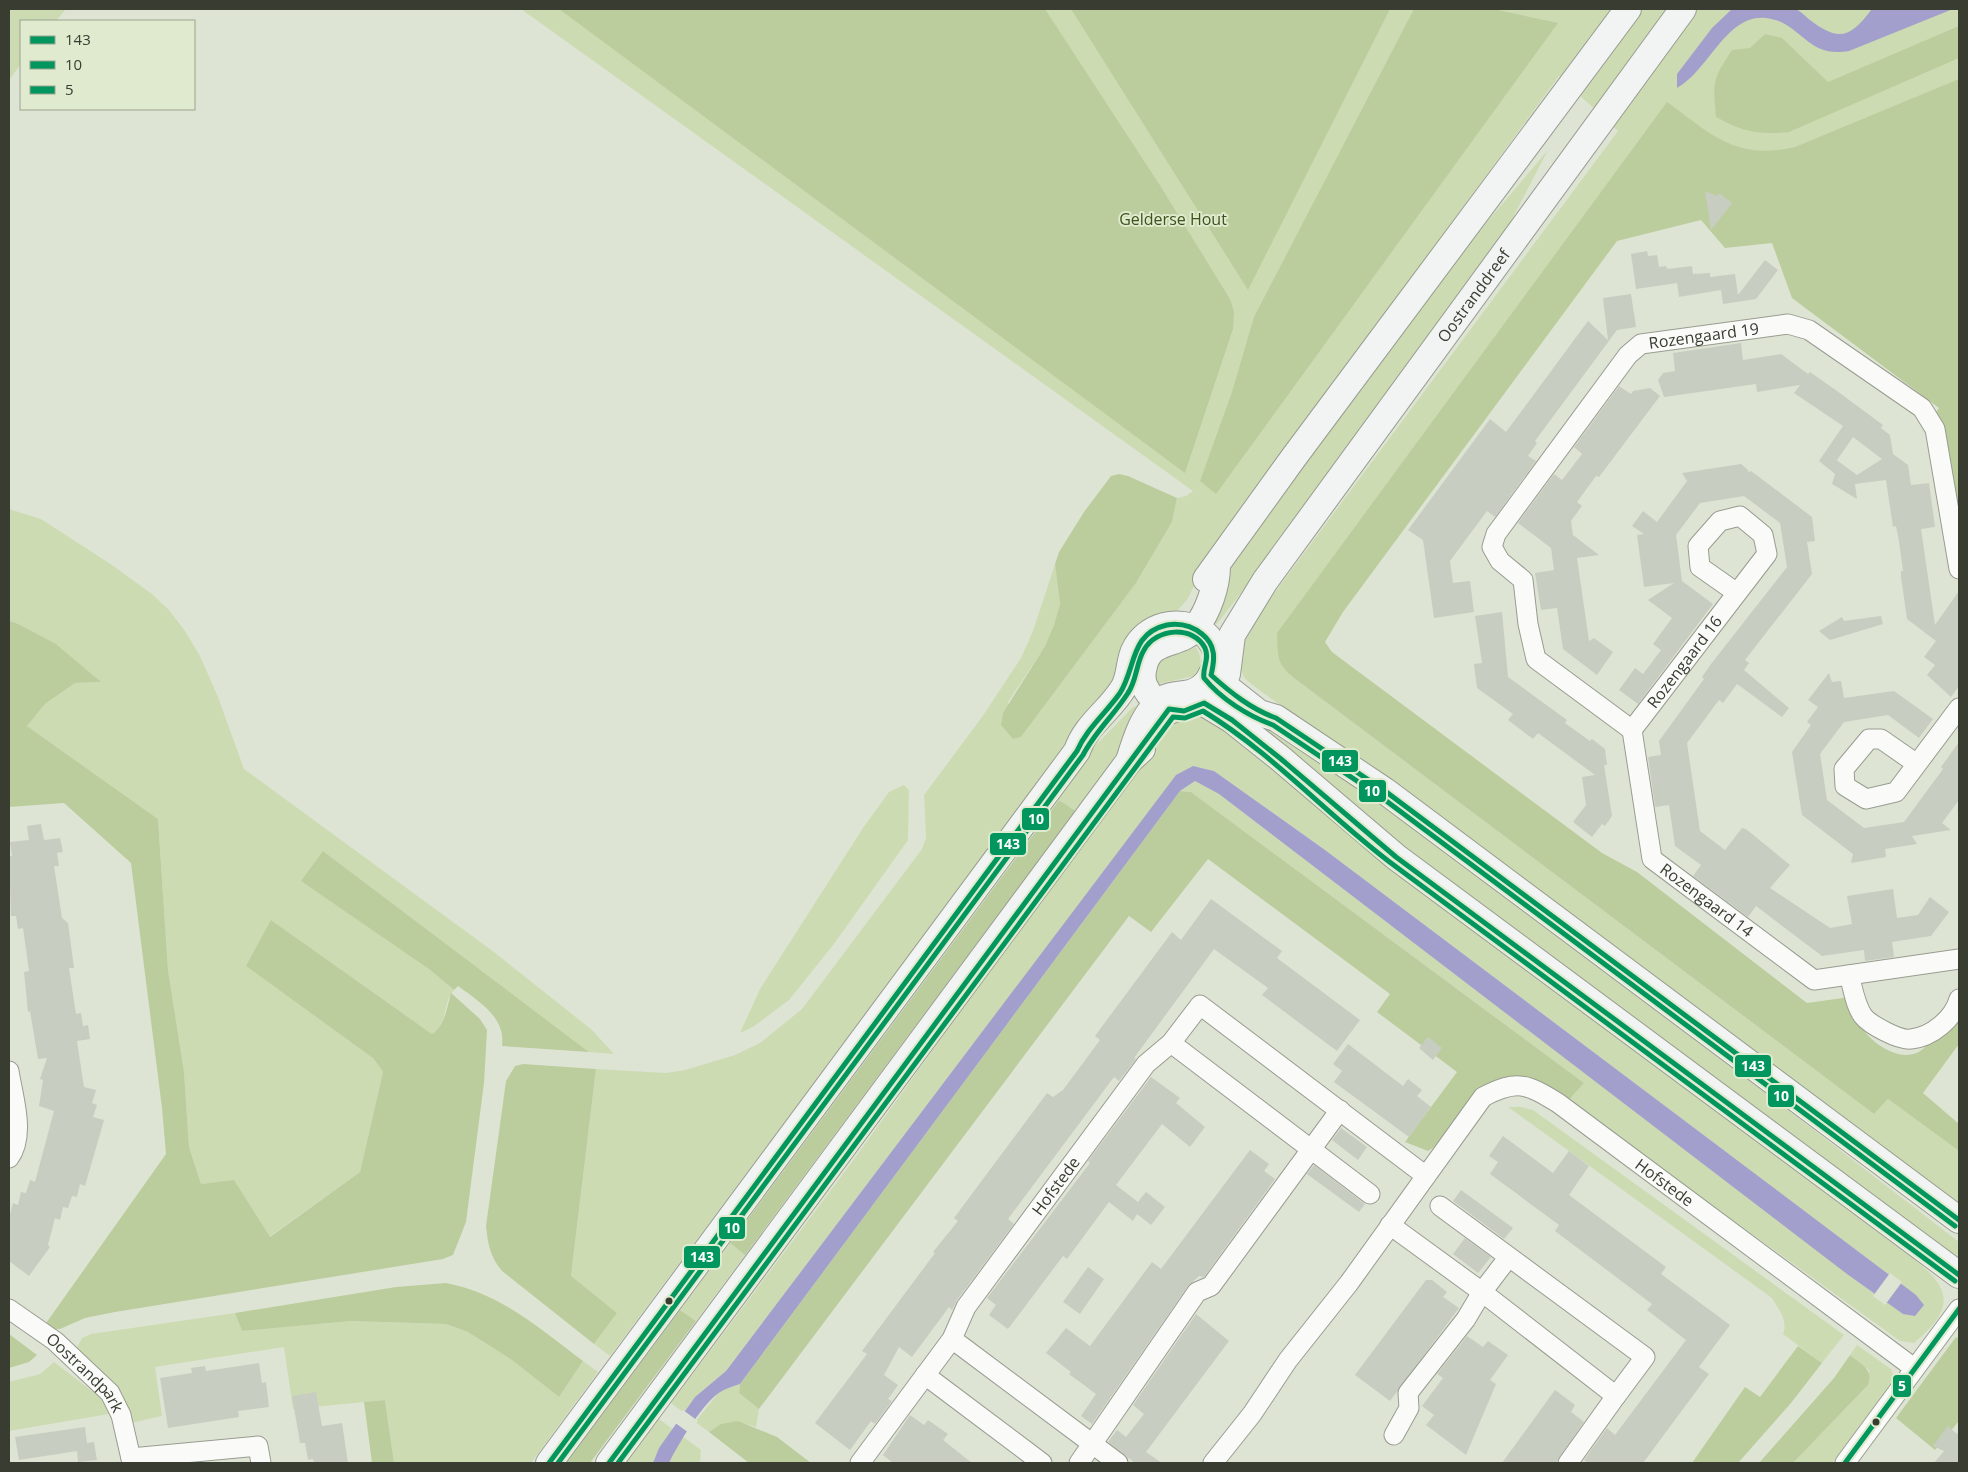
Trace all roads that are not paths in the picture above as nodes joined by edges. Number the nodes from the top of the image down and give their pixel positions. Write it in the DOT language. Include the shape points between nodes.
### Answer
graph roads {
  1 [pos="1628,9"];
  2 [pos="1682,9"];
  3 [pos="1958,568"];
  4 [pos="1736,593"];
  5 [pos="1205,635"];
  6 [pos="1220,678"];
  7 [pos="1150,694"];
  8 [pos="1204,703"];
  9 [pos="1959,708"];
  10 [pos="1632,730"];
  11 [pos="1917,764"];
  12 [pos="1959,964"];
  13 [pos="1849,975"];
  14 [pos="1959,999"];
  15 [pos="1171,1042"];
  16 [pos="9,1071"];
  17 [pos="1340,1110"];
  18 [pos="1311,1149"];
  19 [pos="9,1158"];
  20 [pos="1426,1176"];
  21 [pos="1370,1194"];
  22 [pos="1440,1206"];
  23 [pos="1959,1220"];
  24 [pos="1390,1225"];
  25 [pos="1508,1258"];
  26 [pos="1959,1275"];
  27 [pos="1482,1292"];
  28 [pos="9,1309"];
  29 [pos="1959,1309"];
  30 [pos="952,1339"];
  31 [pos="1914,1368"];
  32 [pos="925,1375"];
  33 [pos="1616,1396"];
  34 [pos="1394,1434"];
  35 [pos="1093,1444"];
  36 [pos="131,1461"];
  37 [pos="261,1463"];
  38 [pos="549,1463"];
  39 [pos="609,1463"];
  40 [pos="860,1463"];
  41 [pos="1042,1463"];
  42 [pos="1078,1463"];
  43 [pos="1118,1463"];
  44 [pos="1213,1463"];
  45 [pos="1568,1463"];
  46 [pos="1845,1463"];
  1 -- 5 [label="main road" via="1207,577 1192,610"];
  2 -- 5 [label="main road, Oostranddreef" via="1265,581"];
  3 -- 10 [label="street, Rozengaard 19" via="1935,429 1922,408 1809,330 1788,324 1641,344 1628,355 1496,534 1492,547 1500,562 1523,580 1536,659"];
  4 -- 10 [label="street, Rozengaard 16"];
  5 -- 6 [label="main road" via="1217,659"];
  5 -- 7 [label="main road" via="1166,625 1148,634 1135,649"];
  6 -- 7 [label="main road" via="1193,693"];
  6 -- 8 [label="main road"];
  6 -- 23 [label="main road" via="1266,703 1276,718 1392,797"];
  7 -- 8 [label="main road" via="1184,711"];
  7 -- 38 [label="main road" via="1123,709 1091,743 1077,751"];
  7 -- 39 [label="main road" via="1129,761"];
  8 -- 26 [label="main road" via="1232,720 1410,868"];
  9 -- 11 [label="street"];
  10 -- 13 [label="street, Rozengaard 14" via="1652,859 1814,980"];
  12 -- 13 [label="street, Rozengaard 14"];
  13 -- 14 [label="street" via="1863,1016 1884,1031 1910,1040 1932,1033 1957,1009"];
  15 -- 17 [label="street, Hofstede" via="1200,1004"];
  15 -- 18 [label="street"];
  15 -- 30 [label="street, Hofstede" via="1146,1064 966,1307"];
  16 -- 19 [label="street" via="18,1134 15,1150"];
  17 -- 18 [label="street"];
  17 -- 20 [label="street, Hofstede"];
  18 -- 21 [label="street"];
  18 -- 35 [label="street" via="1211,1286 1197,1292"];
  20 -- 24 [label="street, Hofstede"];
  20 -- 31 [label="street, Hofstede" via="1483,1097 1500,1088 1518,1084 1538,1091 1558,1102"];
  22 -- 25 [label="street"];
  24 -- 27 [label="street"];
  24 -- 44 [label="street, Hofstede"];
  25 -- 27 [label="street"];
  25 -- 33 [label="street" via="1645,1357"];
  27 -- 33 [label="street"];
  27 -- 34 [label="street" via="1466,1319 1408,1393 1409,1408"];
  28 -- 36 [label="street, Oostrandpark" via="55,1341 110,1393 121,1415"];
  29 -- 31 [label="street"];
  30 -- 32 [label="street, Hofstede"];
  30 -- 35 [label="street"];
  31 -- 46 [label="street"];
  32 -- 40 [label="street, Hofstede"];
  32 -- 41 [label="street"];
  33 -- 45 [label="street"];
  35 -- 42 [label="street"];
  35 -- 43 [label="street"];
  36 -- 37 [label="street, Oostrandpark" via="258,1446"];
}
